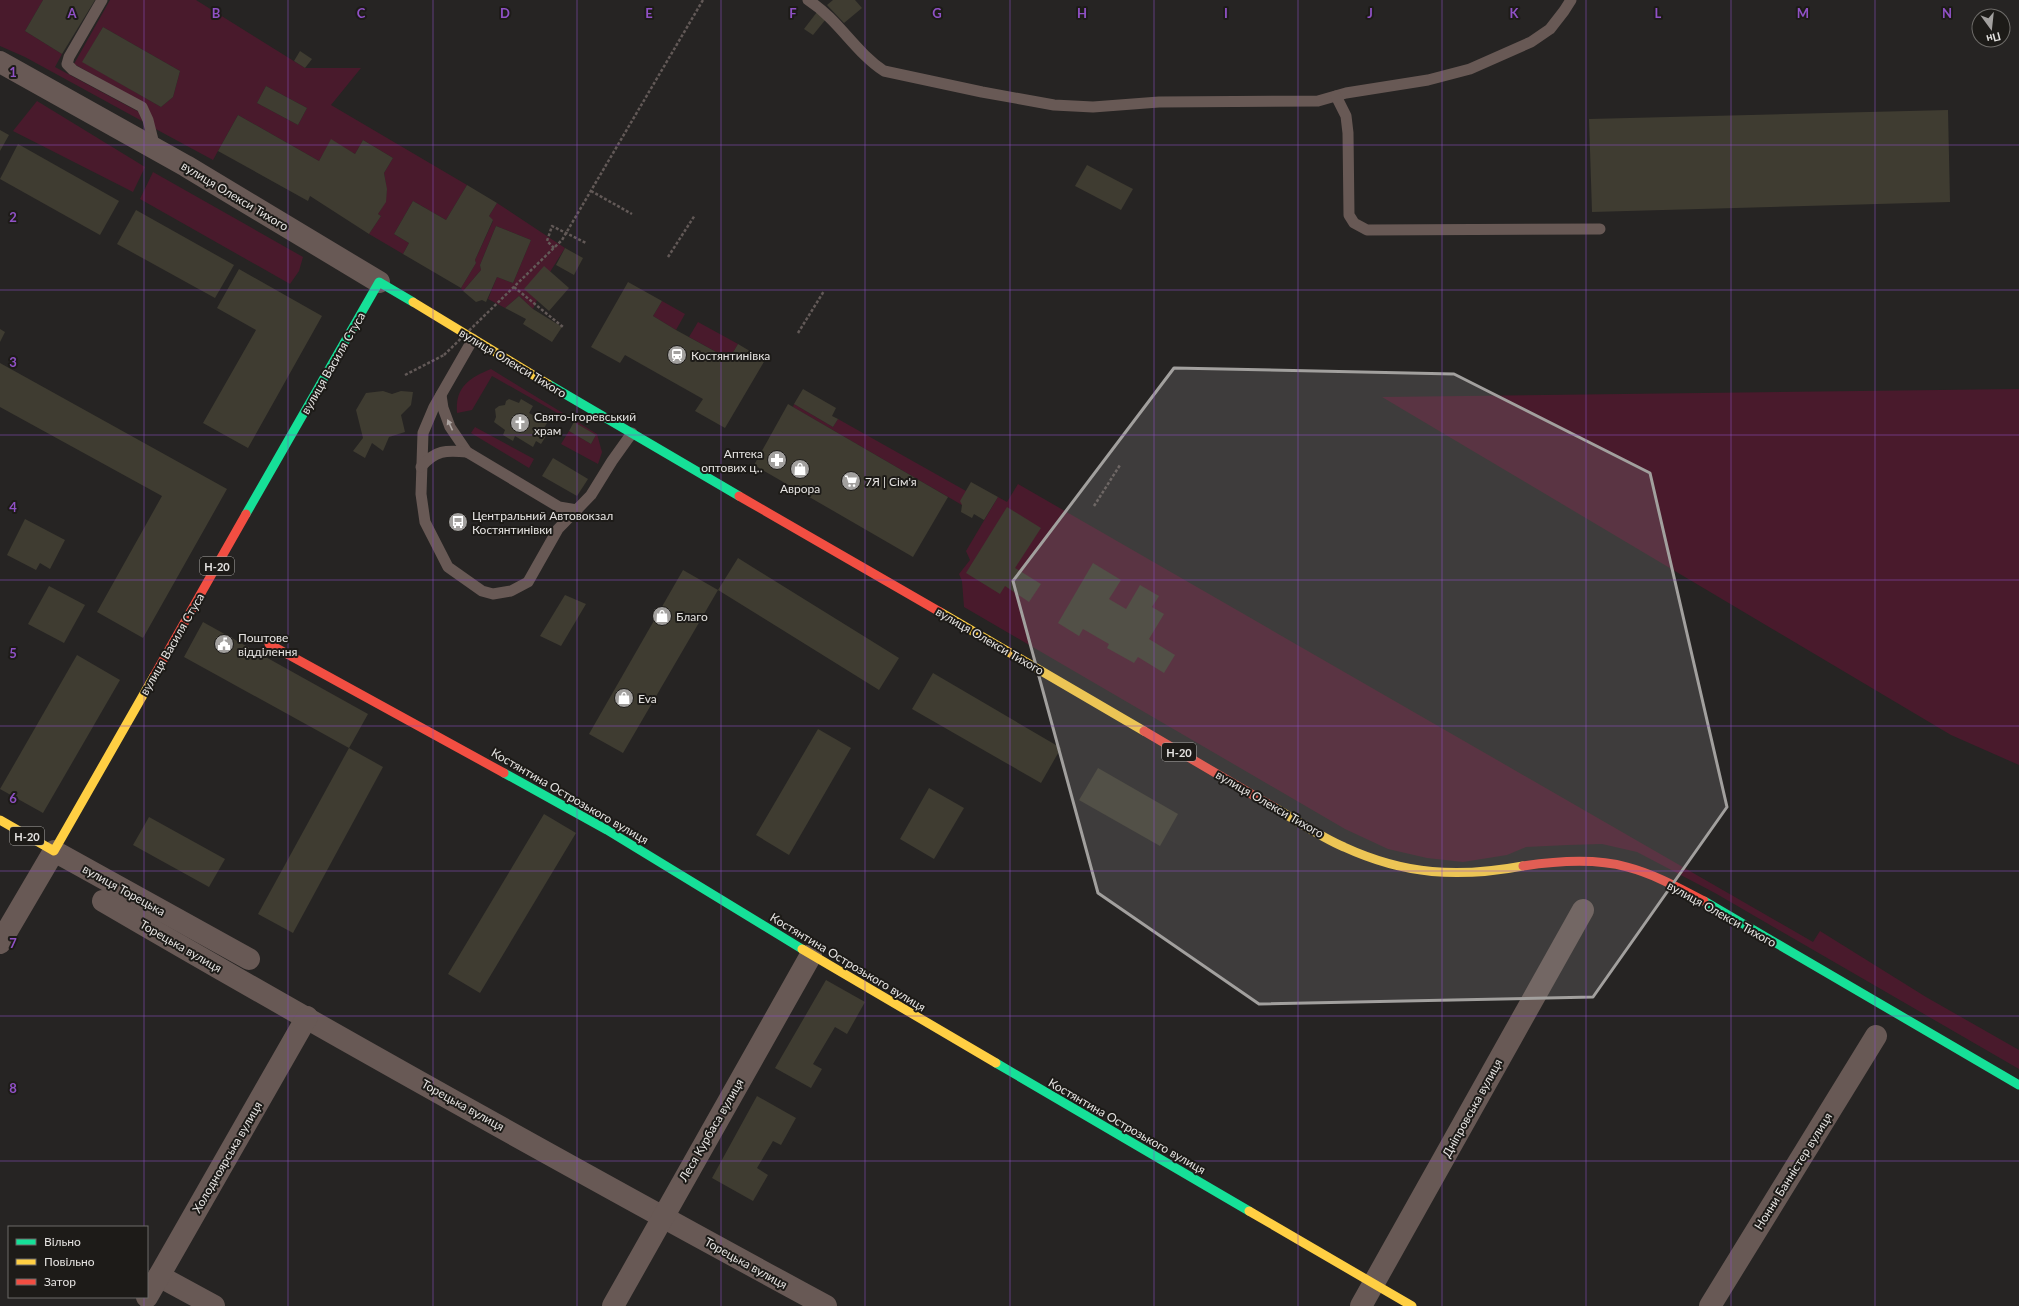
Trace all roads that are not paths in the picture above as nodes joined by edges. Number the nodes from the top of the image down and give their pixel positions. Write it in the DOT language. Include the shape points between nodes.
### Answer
graph roads {
  1 [pos="102,0"];
  2 [pos="808,0"];
  3 [pos="1570,0"];
  4 [pos="0,62"];
  5 [pos="1336,96"];
  6 [pos="155,148"];
  7 [pos="1600,229"];
  8 [pos="379,282"];
  9 [pos="473,339"];
  10 [pos="441,395"];
  11 [pos="632,434"];
  12 [pos="467,452"];
  13 [pos="421,467"];
  14 [pos="578,510"];
  15 [pos="269,644"];
  16 [pos="0,820"];
  17 [pos="54,851"];
  18 [pos="103,901"];
  19 [pos="1583,910"];
  20 [pos="0,943"];
  21 [pos="811,954"];
  22 [pos="249,959"];
  23 [pos="307,1017"];
  24 [pos="1876,1036"];
  25 [pos="2019,1085"];
  26 [pos="662,1216"];
  27 [pos="159,1276"];
  28 [pos="1374,1285"];
  29 [pos="148,1295"];
  30 [pos="214,1306"];
  31 [pos="613,1306"];
  32 [pos="826,1306"];
  33 [pos="1361,1306"];
  34 [pos="1412,1306"];
  35 [pos="1710,1306"];
  1 -- 6 [label="lane" via="67,64 73,70 142,107"];
  2 -- 5 [label="lane" via="823,10 872,63 884,71 982,92 1054,105 1093,107 1159,102 1318,101"];
  3 -- 5 [label="lane" via="1550,29 1537,38 1470,69 1428,80"];
  4 -- 6 [label="street, вулиця Олекси Тихого"];
  5 -- 7 [label="lane" via="1346,116 1348,133 1349,215 1354,223 1367,230"];
  6 -- 8 [label="street, вулиця Олекси Тихого"];
  8 -- 9 [label="main road, вулиця Олекси Тихого / Н-20"];
  8 -- 17 [label="main road, вулиця Василя Стуса / Н-20"];
  9 -- 10 [label="lane"];
  9 -- 11 [label="main road, вулиця Олекси Тихого / Н-20"];
  12 -- 10 [label="lane, one-way" via="450,427"];
  10 -- 13 [label="lane" via="423,433"];
  11 -- 14 [label="lane"];
  11 -- 25 [label="main road, вулиця Олекси Тихого / Н-20" via="1342,847 1372,859 1400,866 1458,874 1533,865 1583,863 1625,867 1644,873 1702,900"];
  12 -- 13 [label="lane" via="447,450 430,457"];
  12 -- 14 [label="lane" via="559,506"];
  13 -- 14 [label="lane" via="425,522 436,547 448,567 482,591 493,594 511,591 528,582 558,529"];
  15 -- 21 [label="main road, Костянтина Острозького вулиця" via="607,830"];
  16 -- 17 [label="main road, вулиця Торецька / Н-20"];
  17 -- 20 [label="street, вулиця Василя Стуса"];
  17 -- 22 [label="street, вулиця Торецька"];
  18 -- 23 [label="street, Торецька вулиця"];
  19 -- 28 [label="street, Дніпровська вулиця"];
  21 -- 26 [label="street, Леся Курбаса вулиця"];
  21 -- 28 [label="main road, Костянтина Острозького вулиця"];
  23 -- 26 [label="street, Торецька вулиця"];
  23 -- 27 [label="street, Холодноярська вулиця"];
  24 -- 35 [label="street, Нонни Банністер вулиця"];
  26 -- 31 [label="street, Леся Курбаса вулиця"];
  26 -- 32 [label="street, Торецька вулиця"];
  27 -- 29 [label="street, Холодноярська вулиця"];
  27 -- 30 [label="street"];
  28 -- 33 [label="street, Дніпровська вулиця"];
  28 -- 34 [label="main road, Костянтина Острозького вулиця"];
}
